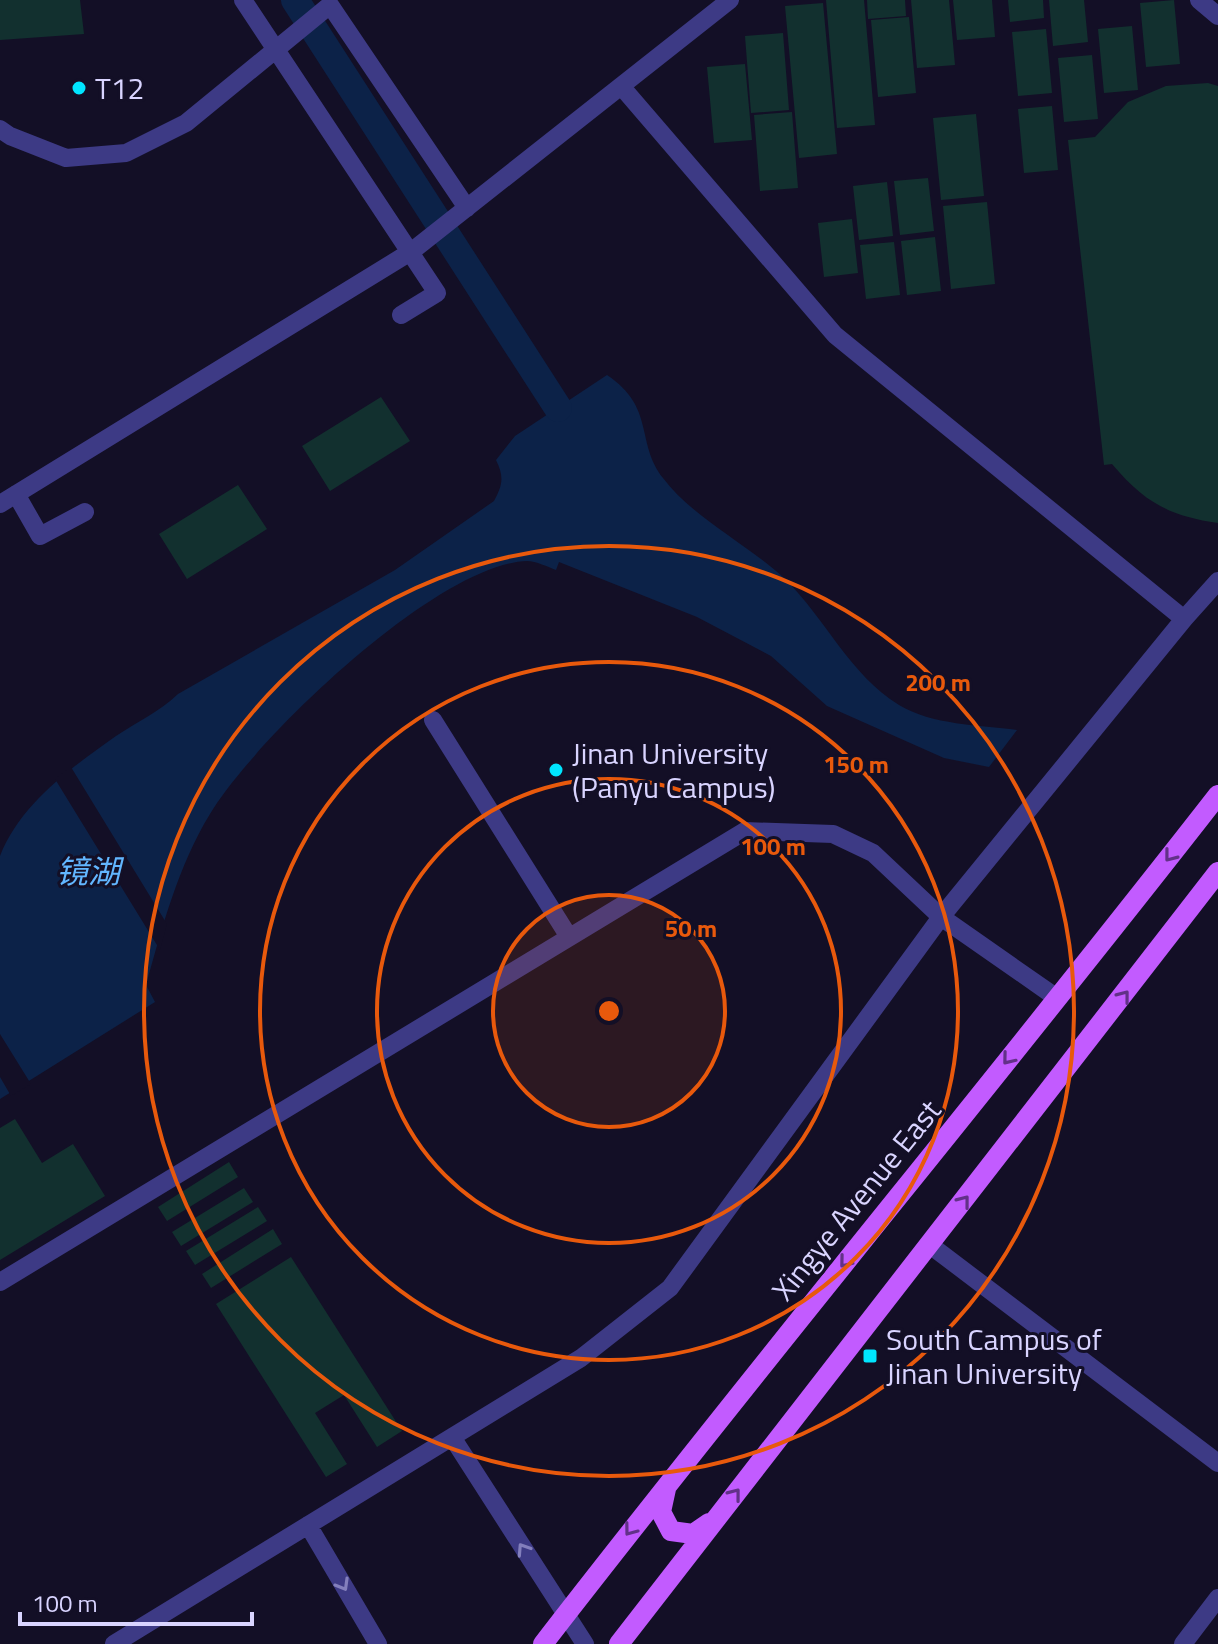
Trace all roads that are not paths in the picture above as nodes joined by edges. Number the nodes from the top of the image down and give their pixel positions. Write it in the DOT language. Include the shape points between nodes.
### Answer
graph roads {
  1 [pos="243,0"];
  2 [pos="730,0"];
  3 [pos="1199,0"];
  4 [pos="1218,16"];
  5 [pos="277,47"];
  6 [pos="621,86"];
  7 [pos="0,129"];
  8 [pos="467,208"];
  9 [pos="418,246"];
  10 [pos="401,315"];
  11 [pos="16,494"];
  12 [pos="0,504"];
  13 [pos="85,512"];
  14 [pos="1218,581"];
  15 [pos="1184,619"];
  16 [pos="433,720"];
  17 [pos="1218,795"];
  18 [pos="1218,872"];
  19 [pos="941,917"];
  20 [pos="569,937"];
  21 [pos="1057,998"];
  22 [pos="930,1245"];
  23 [pos="0,1282"];
  24 [pos="452,1437"];
  25 [pos="1218,1463"];
  26 [pos="668,1481"];
  27 [pos="715,1519"];
  28 [pos="308,1525"];
  29 [pos="1218,1598"];
  30 [pos="565,1615"];
  31 [pos="114,1644"];
  32 [pos="378,1644"];
  33 [pos="543,1644"];
  34 [pos="585,1644"];
  35 [pos="619,1644"];
  36 [pos="1183,1644"];
  1 -- 5 [label="street"];
  2 -- 6 [label="street"];
  3 -- 4 [label="street"];
  5 -- 7 [label="street" via="186,123 126,153 66,158"];
  5 -- 8 [label="street" via="330,5"];
  5 -- 9 [label="street"];
  6 -- 8 [label="street"];
  6 -- 15 [label="street" via="835,335"];
  8 -- 9 [label="street"];
  9 -- 10 [label="street" via="437,293"];
  9 -- 11 [label="street"];
  11 -- 12 [label="street"];
  11 -- 13 [label="street" via="40,536"];
  14 -- 15 [label="street"];
  15 -- 19 [label="street"];
  16 -- 20 [label="street"];
  17 -- 21 [label="main road, Xingye Avenue East, one-way"];
  22 -- 18 [label="main road, one-way"];
  19 -- 20 [label="street" via="873,853 833,834 745,831"];
  19 -- 21 [label="street"];
  19 -- 24 [label="street" via="670,1288 581,1358"];
  20 -- 23 [label="street"];
  21 -- 26 [label="main road, Xingye Avenue East, one-way"];
  22 -- 25 [label="street"];
  27 -- 22 [label="main road, one-way"];
  24 -- 28 [label="street"];
  30 -- 24 [label="street, one-way"];
  26 -- 27 [label="main road" via="661,1512 671,1531 693,1534"];
  26 -- 30 [label="main road, Xingye Avenue East, one-way"];
  27 -- 35 [label="main road"];
  28 -- 31 [label="street"];
  28 -- 32 [label="street, one-way"];
  29 -- 36 [label="street"];
  30 -- 33 [label="main road, Xingye Avenue East"];
  30 -- 34 [label="street"];
}
